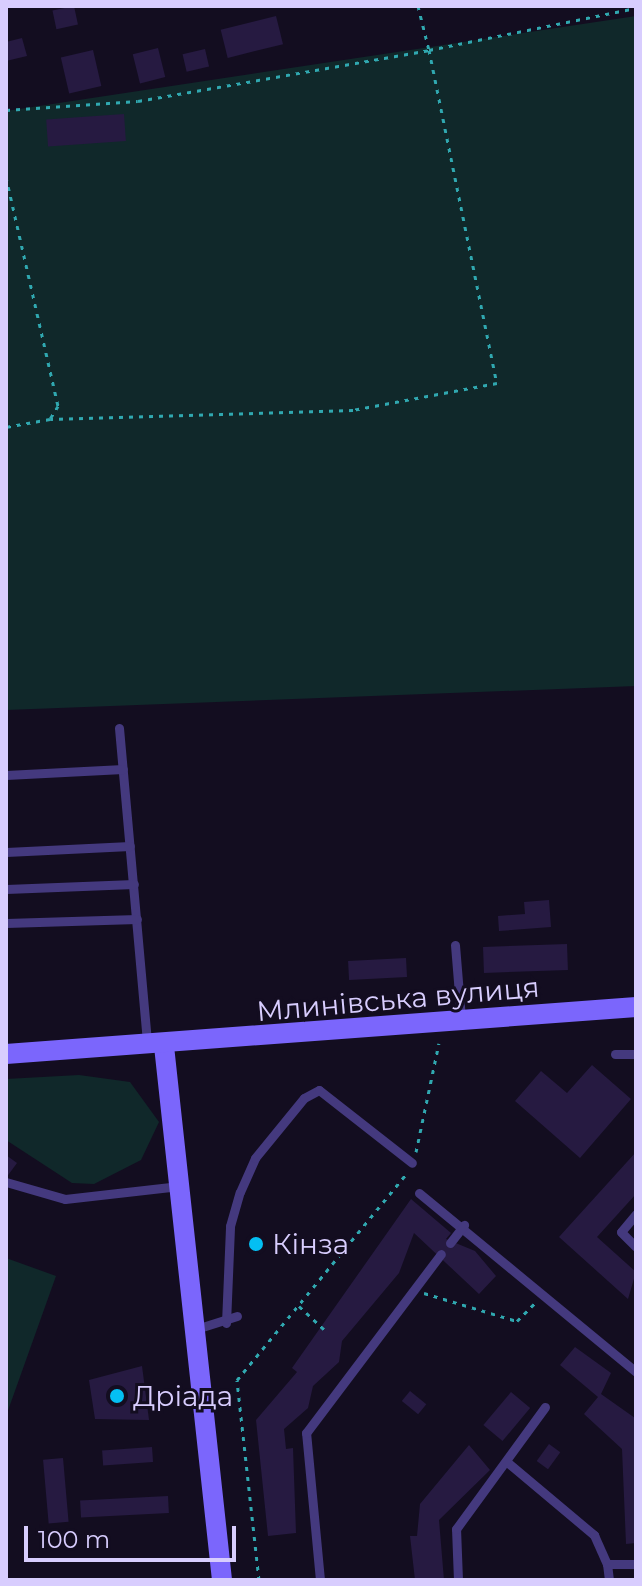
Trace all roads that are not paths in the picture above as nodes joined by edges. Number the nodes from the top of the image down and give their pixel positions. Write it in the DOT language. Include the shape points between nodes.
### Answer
graph roads {
  1 [pos="119,728"];
  2 [pos="123,769"];
  3 [pos="6,775"];
  4 [pos="130,846"];
  5 [pos="6,852"];
  6 [pos="134,884"];
  7 [pos="6,889"];
  8 [pos="137,919"];
  9 [pos="6,923"];
  10 [pos="455,945"];
  11 [pos="636,1007"];
  12 [pos="461,1018"];
  13 [pos="156,1047"];
  14 [pos="6,1054"];
  15 [pos="615,1054"];
  16 [pos="636,1054"];
  17 [pos="412,1163"];
  18 [pos="6,1182"];
  19 [pos="181,1185"];
  20 [pos="419,1193"];
  21 [pos="636,1214"];
  22 [pos="464,1225"];
  23 [pos="450,1243"];
  24 [pos="636,1247"];
  25 [pos="441,1254"];
  26 [pos="237,1316"];
  27 [pos="226,1323"];
  28 [pos="196,1329"];
  29 [pos="636,1371"];
  30 [pos="545,1407"];
  31 [pos="507,1462"];
  32 [pos="607,1564"];
  33 [pos="636,1564"];
  34 [pos="222,1580"];
  35 [pos="320,1580"];
  36 [pos="458,1580"];
  37 [pos="609,1580"];
  1 -- 2 [label="lane"];
  2 -- 3 [label="lane"];
  2 -- 4 [label="lane"];
  4 -- 5 [label="lane"];
  4 -- 6 [label="lane"];
  6 -- 7 [label="lane"];
  6 -- 8 [label="lane"];
  8 -- 9 [label="lane"];
  8 -- 13 [label="lane"];
  10 -- 12 [label="lane"];
  11 -- 12 [label="main road, Млинівська вулиця"];
  12 -- 13 [label="main road, Млинівська вулиця"];
  13 -- 14 [label="main road, Млинівська вулиця"];
  13 -- 19 [label="main road"];
  15 -- 16 [label="lane"];
  17 -- 27 [label="lane" via="319,1090 304,1098 255,1158 240,1192 230,1226"];
  18 -- 19 [label="lane" via="65,1199"];
  19 -- 28 [label="main road"];
  20 -- 22 [label="lane"];
  21 -- 24 [label="lane" via="621,1232"];
  22 -- 23 [label="lane"];
  22 -- 29 [label="lane"];
  25 -- 35 [label="lane" via="306,1433"];
  26 -- 27 [label="lane"];
  27 -- 28 [label="lane"];
  28 -- 34 [label="main road"];
  30 -- 31 [label="lane"];
  31 -- 32 [label="lane" via="594,1535"];
  31 -- 36 [label="lane" via="456,1529"];
  32 -- 33 [label="lane"];
  32 -- 37 [label="lane"];
}
